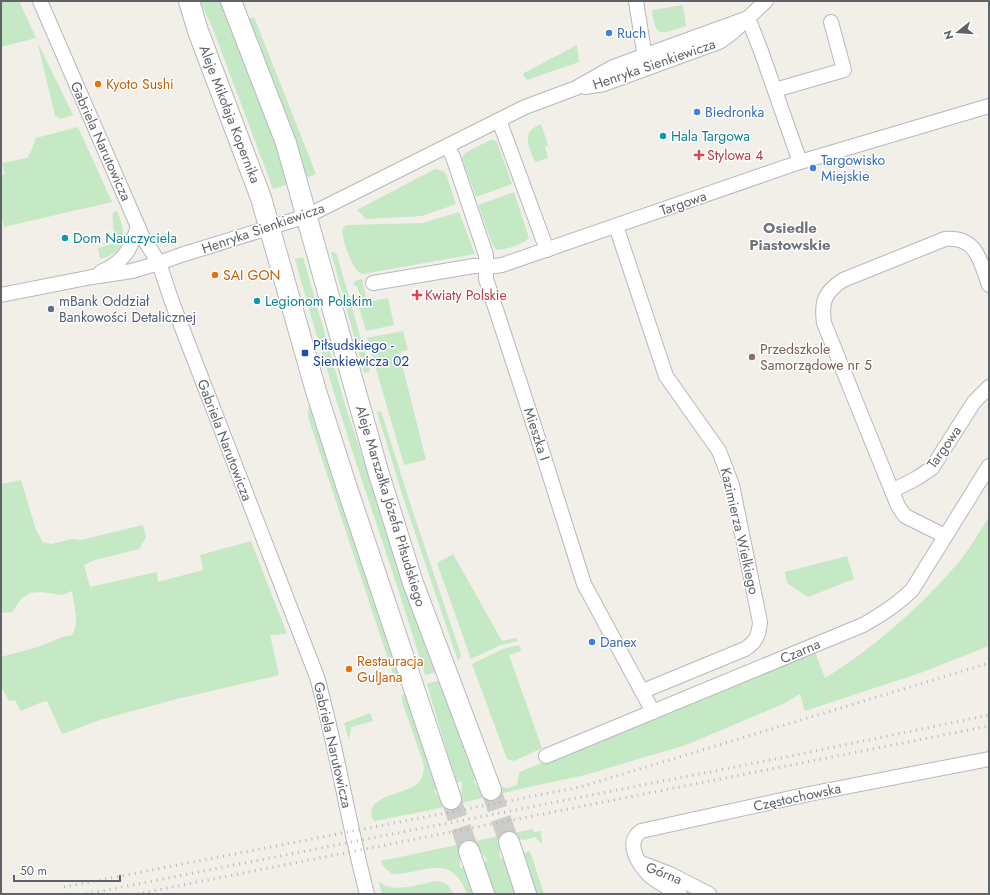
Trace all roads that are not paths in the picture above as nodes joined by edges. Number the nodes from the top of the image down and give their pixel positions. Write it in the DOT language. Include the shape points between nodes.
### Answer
graph roads {
  1 [pos="40,1"];
  2 [pos="189,1"];
  3 [pos="231,1"];
  4 [pos="636,1"];
  5 [pos="766,1"];
  6 [pos="748,18"];
  7 [pos="831,22"];
  8 [pos="646,61"];
  9 [pos="775,90"];
  10 [pos="989,106"];
  11 [pos="499,120"];
  12 [pos="447,146"];
  13 [pos="800,162"];
  14 [pos="307,216"];
  15 [pos="138,226"];
  16 [pos="616,226"];
  17 [pos="270,228"];
  18 [pos="547,250"];
  19 [pos="159,263"];
  20 [pos="485,266"];
  21 [pos="92,277"];
  22 [pos="373,283"];
  23 [pos="989,285"];
  24 [pos="1,295"];
  25 [pos="989,387"];
  26 [pos="989,466"];
  27 [pos="892,491"];
  28 [pos="945,536"];
  29 [pos="643,691"];
  30 [pos="653,712"];
  31 [pos="546,756"];
  32 [pos="989,759"];
  33 [pos="491,790"];
  34 [pos="451,799"];
  35 [pos="509,842"];
  36 [pos="469,851"];
  37 [pos="640,862"];
  38 [pos="367,894"];
  39 [pos="484,894"];
  40 [pos="526,894"];
  41 [pos="680,894"];
  42 [pos="709,894"];
  1 -- 15 [label="street, Gabriela Narutowicza"];
  2 -- 17 [label="main road, Aleje Mikołaja Kopernika"];
  3 -- 14 [label="main road" via="279,124"];
  4 -- 8 [label="street"];
  5 -- 6 [label="street, Henryka Sienkiewicza"];
  6 -- 8 [label="street, Henryka Sienkiewicza"];
  6 -- 9 [label="street"];
  7 -- 9 [label="street" via="844,70"];
  8 -- 11 [label="street, Henryka Sienkiewicza" via="604,84 576,88 525,107"];
  9 -- 13 [label="street"];
  10 -- 13 [label="street, Targowa"];
  11 -- 12 [label="street, Henryka Sienkiewicza"];
  11 -- 18 [label="street"];
  12 -- 14 [label="street, Henryka Sienkiewicza"];
  12 -- 20 [label="street, Mieszka I" via="486,255"];
  13 -- 16 [label="street, Targowa"];
  14 -- 17 [label="street, Henryka Sienkiewicza"];
  14 -- 33 [label="main road, Aleje Marszałka Józefa Piłsudskiego" via="395,528 413,583"];
  15 -- 19 [label="street, Gabriela Narutowicza"];
  15 -- 21 [label="street" via="124,258"];
  16 -- 18 [label="street, Targowa"];
  16 -- 29 [label="street, Kazimierza Wielkiego" via="666,376 719,451 732,485 760,622 757,638 752,645"];
  17 -- 19 [label="street, Henryka Sienkiewicza"];
  17 -- 34 [label="main road" via="316,391"];
  18 -- 20 [label="street, Targowa" via="498,266"];
  19 -- 21 [label="street, Henryka Sienkiewicza"];
  19 -- 38 [label="street, Gabriela Narutowicza" via="317,677 332,733"];
  20 -- 22 [label="street, Targowa"];
  20 -- 29 [label="street, Mieszka I" via="486,279 584,584"];
  21 -- 24 [label="street, Henryka Sienkiewicza"];
  23 -- 27 [label="street" via="974,249 966,241 956,238 946,239 843,280 832,287 826,298 823,310 824,323"];
  25 -- 27 [label="street, Targowa" via="974,402 932,468"];
  26 -- 28 [label="street, Czarna"];
  27 -- 28 [label="street" via="905,516"];
  28 -- 30 [label="street, Czarna" via="912,590 888,611 863,624"];
  29 -- 30 [label="street, Mieszka I"];
  30 -- 31 [label="street, Czarna"];
  32 -- 37 [label="street, Częstochowska" via="810,794 646,830 637,834 633,844 633,850"];
  35 -- 40 [label="main road"];
  36 -- 39 [label="main road"];
  37 -- 41 [label="street, Górna" via="649,875"];
  37 -- 42 [label="street, Górna"];
}
